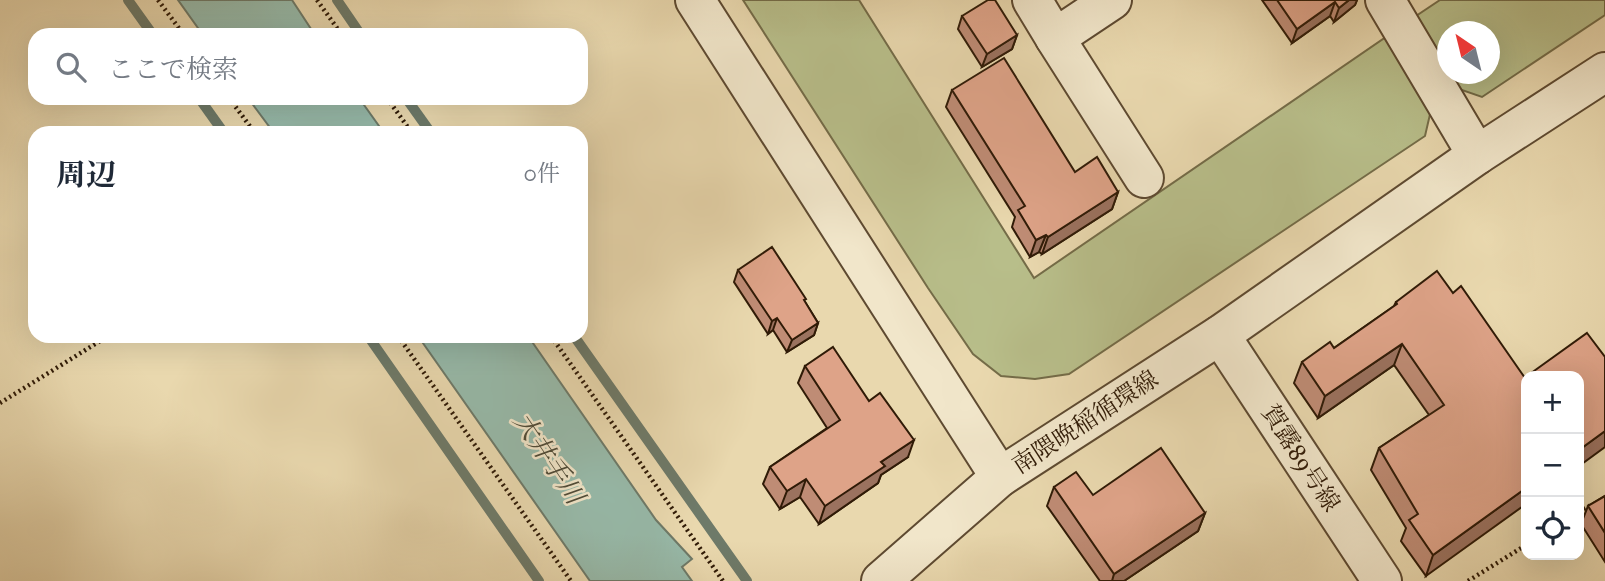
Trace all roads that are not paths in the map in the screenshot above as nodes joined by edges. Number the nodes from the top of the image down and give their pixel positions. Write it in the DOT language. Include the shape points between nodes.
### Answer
graph roads {
  1 [pos="695,0"];
  2 [pos="1032,0"];
  3 [pos="1112,0"];
  4 [pos="1385,0"];
  5 [pos="1055,38"];
  6 [pos="1605,72"];
  7 [pos="1476,155"];
  8 [pos="1144,178"];
  9 [pos="1220,335"];
  10 [pos="1000,477"];
  11 [pos="881,581"];
  12 [pos="1382,581"];
  1 -- 10 [label="street, 南隈晩稲循環線"];
  2 -- 5 [label="street"];
  3 -- 5 [label="street"];
  4 -- 7 [label="street"];
  5 -- 8 [label="street"];
  6 -- 7 [label="street, 南隈晩稲循環線"];
  7 -- 9 [label="street, 南隈晩稲循環線"];
  9 -- 10 [label="street, 南隈晩稲循環線"];
  9 -- 12 [label="street, 賀露89号線"];
  10 -- 11 [label="street"];
}
